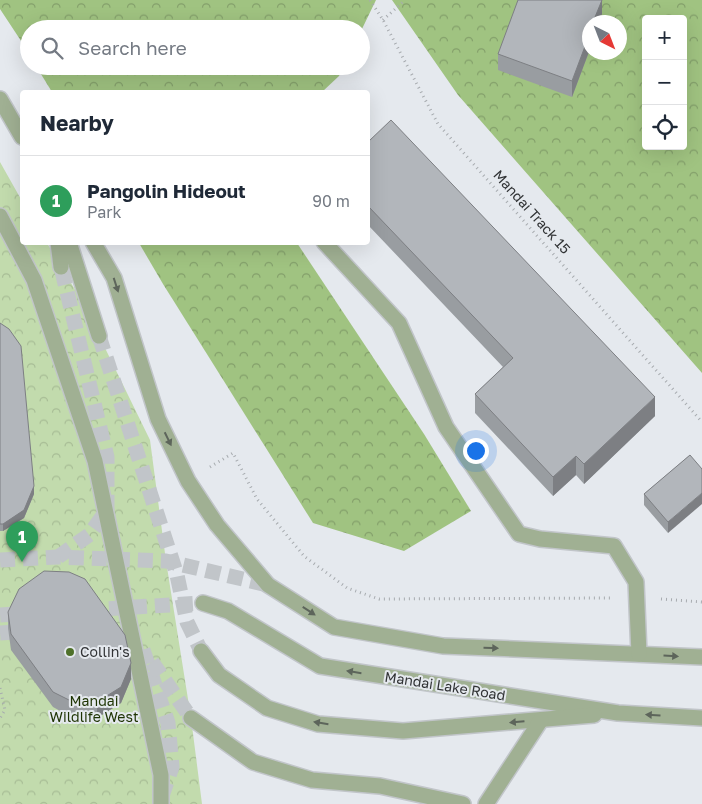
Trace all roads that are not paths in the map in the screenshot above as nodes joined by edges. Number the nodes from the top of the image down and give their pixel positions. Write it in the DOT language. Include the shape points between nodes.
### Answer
graph roads {
  1 [pos="0,99"];
  2 [pos="20,134"];
  3 [pos="0,216"];
  4 [pos="58,245"];
  5 [pos="70,245"];
  6 [pos="95,245"];
  7 [pos="327,245"];
  8 [pos="61,267"];
  9 [pos="99,336"];
  10 [pos="203,603"];
  11 [pos="201,651"];
  12 [pos="639,654"];
  13 [pos="702,657"];
  14 [pos="618,713"];
  15 [pos="191,718"];
  16 [pos="702,718"];
  17 [pos="541,720"];
  18 [pos="161,804"];
  19 [pos="463,804"];
  20 [pos="486,804"];
  1 -- 2 [label="street"];
  3 -- 18 [label="street" via="34,280 95,461 161,775"];
  4 -- 8 [label="street"];
  5 -- 9 [label="street"];
  6 -- 12 [label="street, one-way" via="114,278 158,419 188,481 217,525 268,585 334,627 443,646"];
  7 -- 12 [label="street" via="398,323 446,427 519,534 614,546 636,582"];
  14 -- 10 [label="street, Mandai Lake Road, one-way" via="320,666 228,611"];
  17 -- 11 [label="street, one-way" via="403,731 318,724 267,708 219,675"];
  12 -- 13 [label="street, one-way"];
  16 -- 14 [label="street, Mandai Lake Road, one-way"];
  14 -- 17 [label="street"];
  15 -- 19 [label="street" via="253,762 312,780 380,786"];
  17 -- 20 [label="street"];
}
